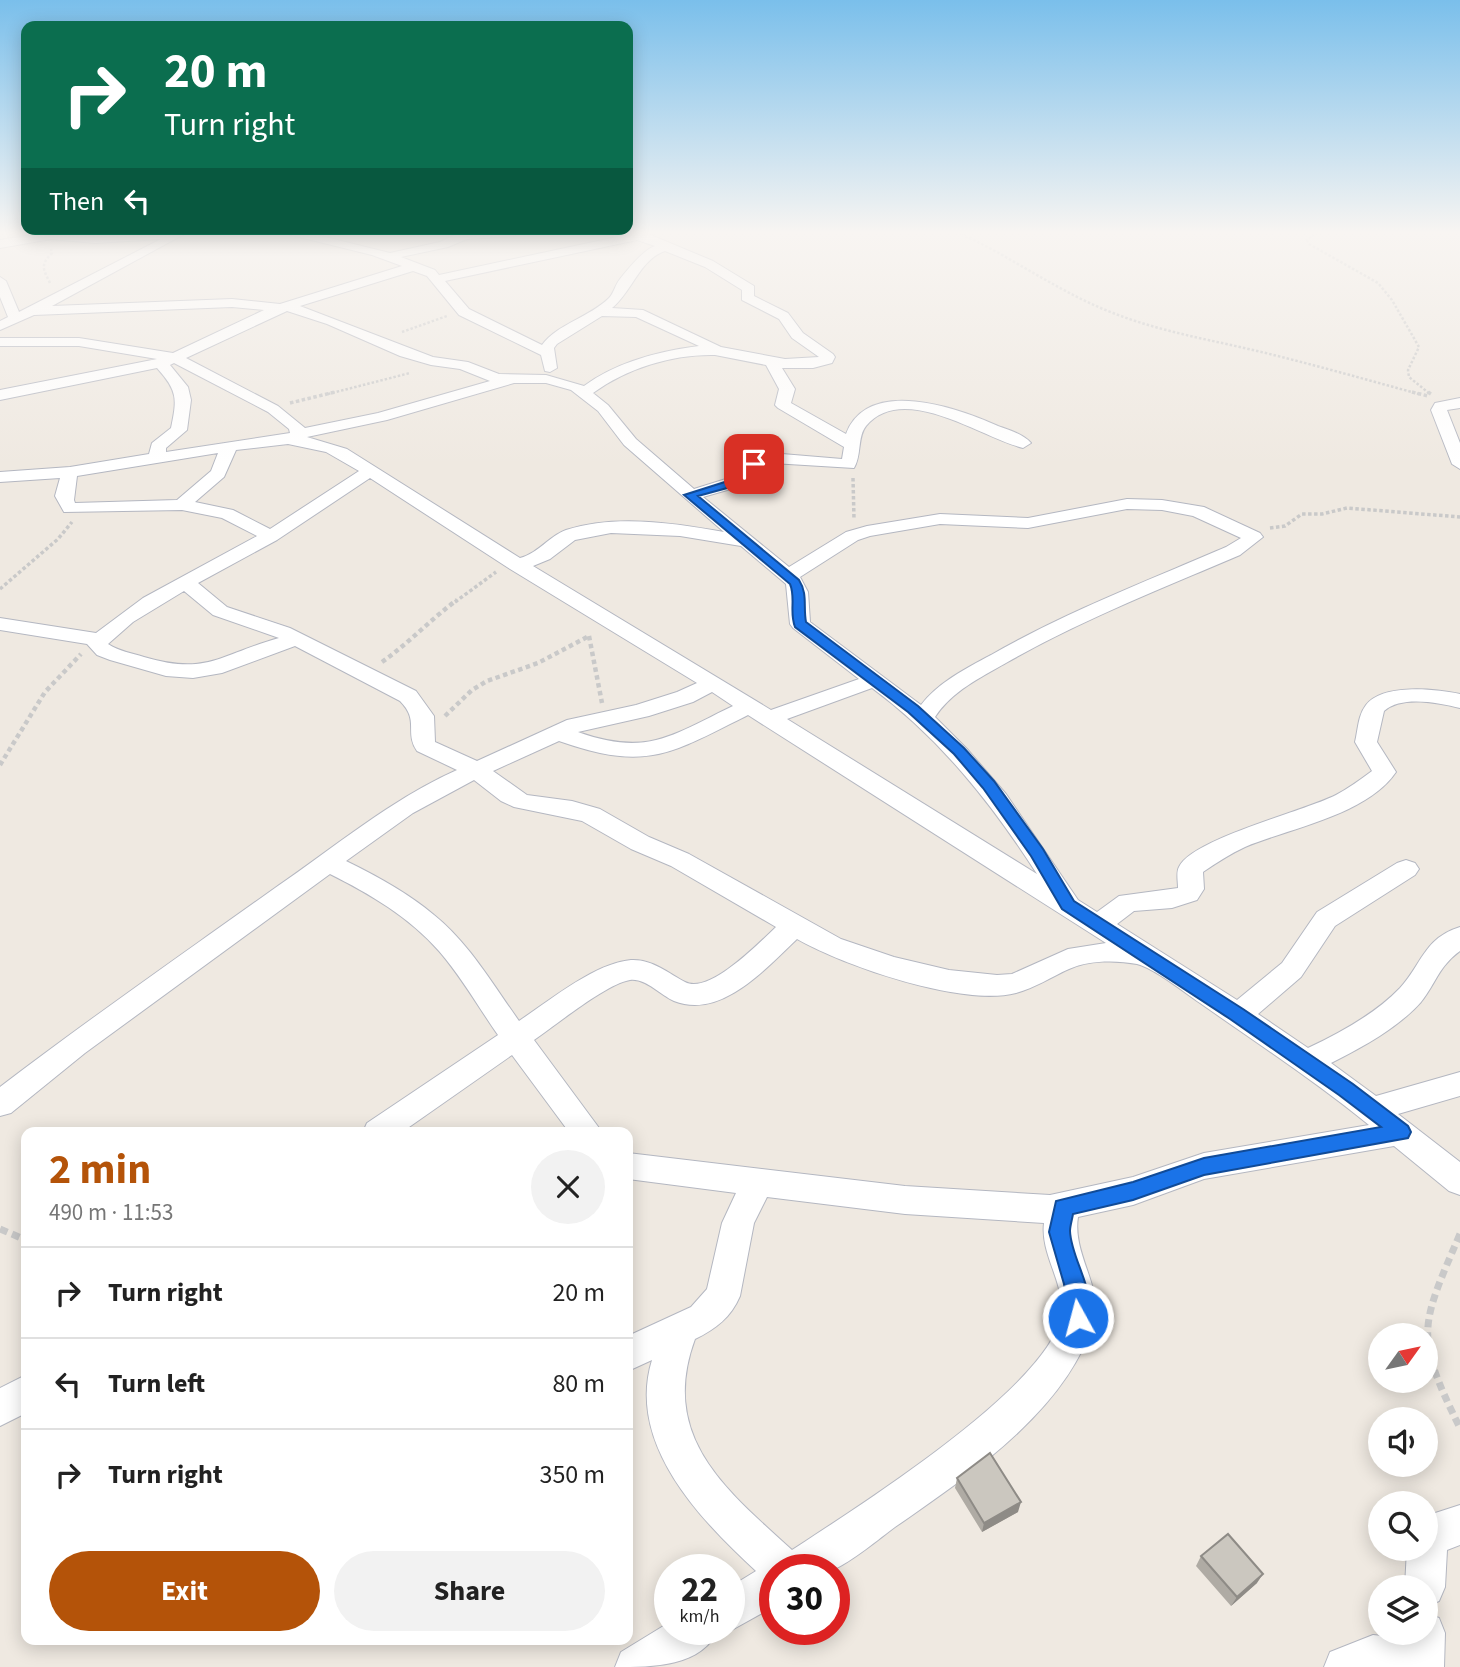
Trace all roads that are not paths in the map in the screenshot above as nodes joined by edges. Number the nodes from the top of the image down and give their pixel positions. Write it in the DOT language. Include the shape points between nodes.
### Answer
graph roads {
  1 [pos="12,310"];
  2 [pos="30,310"];
  3 [pos="277,310"];
  4 [pos="293,310"];
  5 [pos="462,310"];
  6 [pos="603,310"];
  7 [pos="778,310"];
  8 [pos="600,312"];
  9 [pos="15,317"];
  10 [pos="0,326"];
  11 [pos="0,342"];
  12 [pos="723,352"];
  13 [pos="548,353"];
  14 [pos="168,361"];
  15 [pos="772,363"];
  16 [pos="509,379"];
  17 [pos="557,381"];
  18 [pos="584,393"];
  19 [pos="0,395"];
  20 [pos="1457,403"];
  21 [pos="296,436"];
  22 [pos="1023,443"];
  23 [pos="851,444"];
  24 [pos="229,447"];
  25 [pos="157,459"];
  26 [pos="1460,464"];
  27 [pos="370,471"];
  28 [pos="70,472"];
  29 [pos="0,477"];
  30 [pos="690,495"];
  31 [pos="182,505"];
  32 [pos="271,536"];
  33 [pos="749,542"];
  34 [pos="514,563"];
  35 [pos="789,576"];
  36 [pos="186,583"];
  37 [pos="0,624"];
  38 [pos="296,640"];
  39 [pos="99,642"];
  40 [pos="875,680"];
  41 [pos="713,683"];
  42 [pos="1460,701"];
  43 [pos="759,712"];
  44 [pos="923,718"];
  45 [pos="559,733"];
  46 [pos="477,770"];
  47 [pos="328,862"];
  48 [pos="1406,869"];
  49 [pos="1068,905"];
  50 [pos="1099,924"];
  51 [pos="795,925"];
  52 [pos="1460,937"];
  53 [pos="1147,955"];
  54 [pos="1236,1014"];
  55 [pos="516,1037"];
  56 [pos="1306,1062"];
  57 [pos="1460,1084"];
  58 [pos="0,1104"];
  59 [pos="1372,1109"];
  60 [pos="385,1127"];
  61 [pos="583,1127"];
  62 [pos="1401,1132"];
  63 [pos="633,1167"];
  64 [pos="758,1181"];
  65 [pos="1460,1181"];
  66 [pos="1063,1208"];
  67 [pos="681,1330"];
  68 [pos="633,1352"];
  69 [pos="21,1396"];
  70 [pos="0,1408"];
  71 [pos="1460,1525"];
  72 [pos="767,1554"];
  73 [pos="821,1554"];
  74 [pos="1426,1575"];
  75 [pos="672,1645"];
  76 [pos="1424,1654"];
  77 [pos="636,1667"];
  78 [pos="1345,1667"];
  1 -- 9 [label="street"];
  2 -- 9 [label="street"];
  3 -- 14 [label="street"];
  4 -- 16 [label="street" via="332,321 405,353"];
  5 -- 13 [label="street"];
  6 -- 8 [label="street"];
  7 -- 15 [label="street" via="797,335 828,357 815,363"];
  8 -- 12 [label="street" via="638,313"];
  8 -- 13 [label="street" via="552,341"];
  9 -- 10 [label="street"];
  11 -- 14 [label="street" via="79,342"];
  12 -- 15 [label="street"];
  12 -- 18 [label="street" via="689,353 634,364"];
  13 -- 17 [label="street"];
  14 -- 19 [label="street"];
  14 -- 21 [label="street" via="273,409 297,427"];
  14 -- 25 [label="street" via="186,398 180,430 158,446"];
  15 -- 23 [label="street" via="787,389 783,405"];
  16 -- 17 [label="street"];
  16 -- 21 [label="street" via="381,417"];
  17 -- 18 [label="street"];
  18 -- 30 [label="street"];
  20 -- 26 [label="street" via="1439,410"];
  21 -- 24 [label="street"];
  21 -- 27 [label="street" via="341,452"];
  22 -- 23 [label="street" via="956,416 898,405 871,412 857,427"];
  23 -- 30 [label="street" via="848,464 770,458 754,464 734,482"];
  24 -- 25 [label="street"];
  24 -- 31 [label="street" via="218,473"];
  25 -- 28 [label="street"];
  27 -- 32 [label="street"];
  27 -- 34 [label="street"];
  28 -- 29 [label="street"];
  28 -- 31 [label="street" via="63,497 70,508"];
  30 -- 33 [label="street"];
  31 -- 32 [label="street" via="227,514"];
  32 -- 36 [label="street"];
  33 -- 34 [label="street" via="689,532 587,531 561,539 546,554"];
  33 -- 35 [label="street"];
  34 -- 41 [label="street"];
  35 -- 40 [label="street" via="799,591 800,624"];
  35 -- 44 [label="street" via="867,531 927,521 1027,523 1112,505 1139,503 1198,511 1254,537 1233,551 1031,639 950,687 933,700"];
  36 -- 38 [label="street" via="220,611"];
  36 -- 39 [label="street"];
  37 -- 39 [label="street"];
  38 -- 39 [label="street" via="187,672 111,654"];
  38 -- 46 [label="street" via="408,696 421,708 425,746"];
  40 -- 43 [label="street"];
  40 -- 44 [label="street"];
  41 -- 43 [label="street"];
  41 -- 45 [label="street" via="685,697"];
  42 -- 50 [label="street" via="1412,696 1379,703 1366,742 1384,772 1376,781 1199,861 1190,869 1188,894 1128,902"];
  43 -- 45 [label="street" via="647,751 593,746"];
  43 -- 49 [label="street"];
  44 -- 49 [label="street" via="988,785 1038,853"];
  45 -- 46 [label="street"];
  46 -- 47 [label="street" via="405,808"];
  46 -- 51 [label="street" via="509,796 591,816"];
  47 -- 55 [label="street" via="375,886 425,921 450,946"];
  47 -- 58 [label="street"];
  48 -- 54 [label="street" via="1326,919 1307,951 1280,981"];
  49 -- 50 [label="street"];
  50 -- 53 [label="street"];
  51 -- 53 [label="street" via="876,964 996,986 1013,984 1091,951"];
  51 -- 55 [label="street" via="745,970 702,995 684,993 646,972 633,970 583,992"];
  52 -- 56 [label="street" via="1435,955 1411,994 1394,1009 1347,1042"];
  53 -- 54 [label="street"];
  54 -- 56 [label="street"];
  55 -- 60 [label="street"];
  55 -- 61 [label="street"];
  56 -- 59 [label="street"];
  57 -- 59 [label="street"];
  59 -- 62 [label="street"];
  62 -- 65 [label="street"];
  62 -- 66 [label="street" via="1204,1166 1133,1191"];
  63 -- 64 [label="street"];
  64 -- 66 [label="street" via="905,1200"];
  64 -- 67 [label="street" via="738,1223 723,1296 703,1318"];
  66 -- 73 [label="street" via="1059,1232 1075,1284 1078,1318 1060,1360 1036,1389 965,1452"];
  67 -- 68 [label="street"];
  67 -- 72 [label="street" via="667,1372 667,1421 678,1452 736,1525"];
  69 -- 70 [label="street"];
  71 -- 74 [label="street" via="1436,1532 1427,1544"];
  75 -- 77 [label="street"];
  76 -- 78 [label="street" via="1373,1656"];
}
